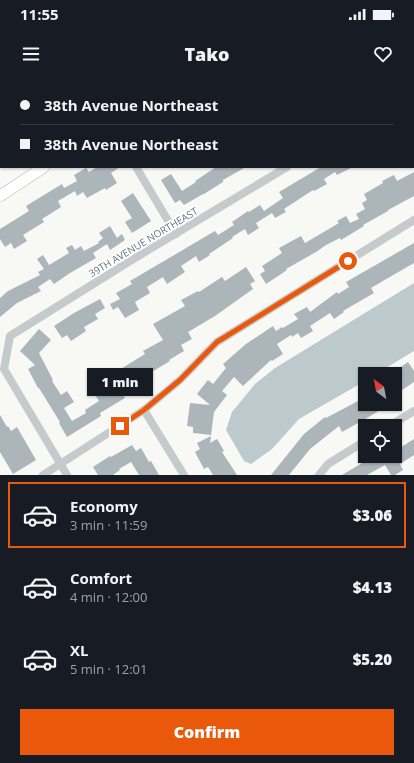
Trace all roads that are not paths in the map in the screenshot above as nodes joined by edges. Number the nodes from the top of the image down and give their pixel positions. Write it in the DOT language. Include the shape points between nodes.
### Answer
graph roads {
  1 [pos="42,168"];
  2 [pos="137,168"];
  3 [pos="284,168"];
  4 [pos="0,196"];
  5 [pos="414,220"];
  6 [pos="176,234"];
  7 [pos="144,410"];
  8 [pos="414,411"];
  9 [pos="401,419"];
  10 [pos="358,445"];
  11 [pos="60,465"];
  12 [pos="43,475"];
  13 [pos="67,475"];
  14 [pos="184,475"];
  15 [pos="319,475"];
  1 -- 4 [label="street"];
  2 -- 6 [label="street"];
  3 -- 6 [label="street, 39TH AVENUE NORTHEAST"];
  5 -- 7 [label="street" via="217,342 180,380"];
  6 -- 11 [label="street, 39TH AVENUE NORTHEAST" via="10,336 4,369"];
  7 -- 11 [label="street"];
  7 -- 14 [label="street"];
  8 -- 9 [label="street"];
  10 -- 15 [label="street" via="328,464"];
  11 -- 12 [label="street"];
  11 -- 13 [label="street"];
}
